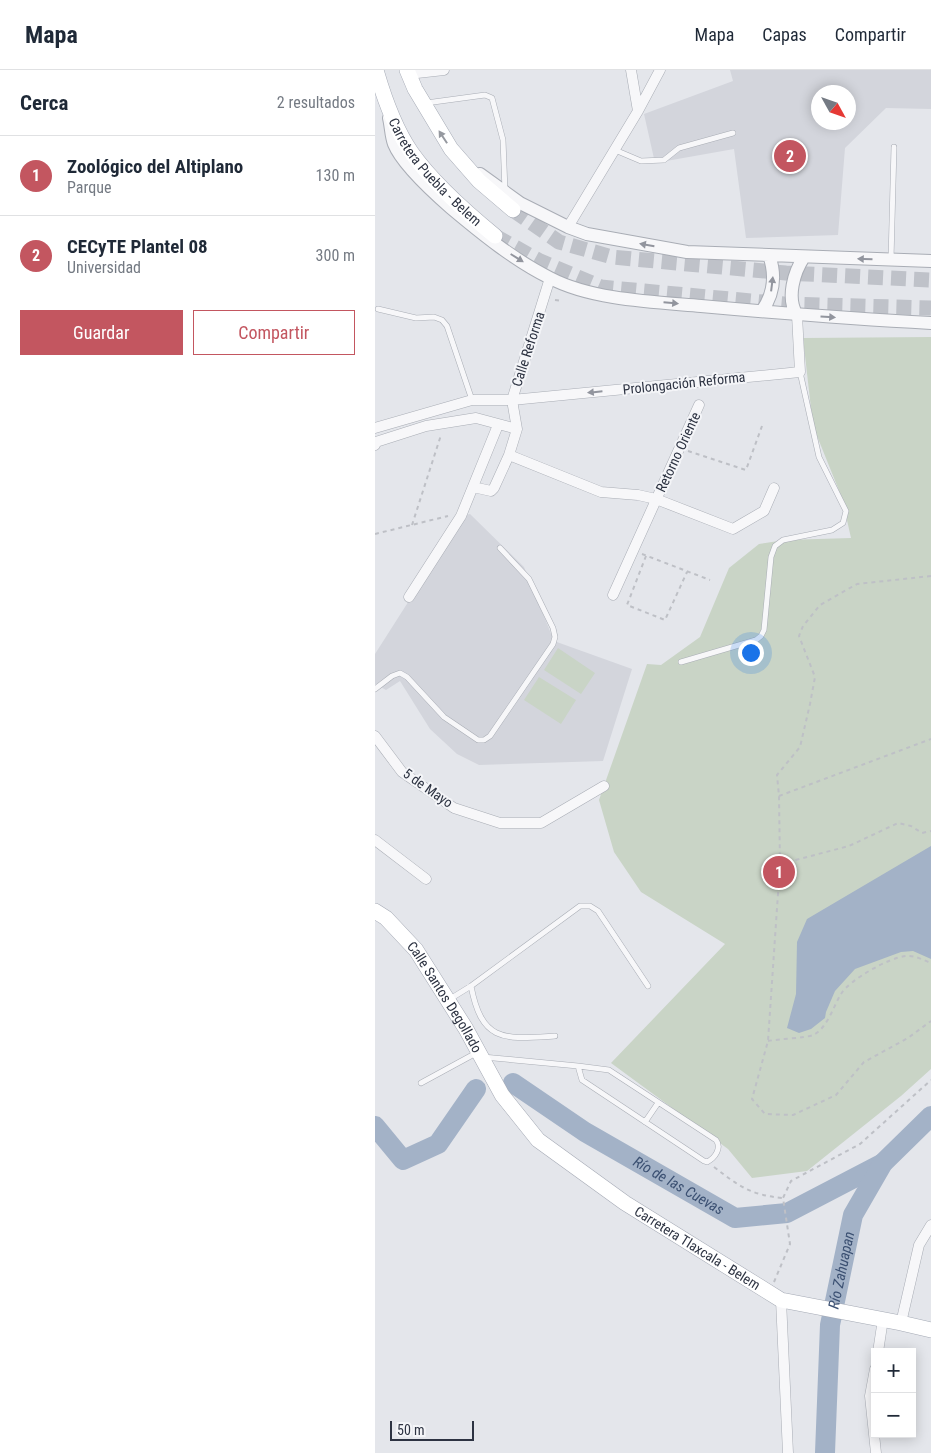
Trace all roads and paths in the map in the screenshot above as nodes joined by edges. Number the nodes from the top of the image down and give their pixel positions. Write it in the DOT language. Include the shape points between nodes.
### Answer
graph roads {
  1 [pos="444,70"];
  2 [pos="631,70"];
  3 [pos="660,70"];
  4 [pos="407,72"];
  5 [pos="377,80"];
  6 [pos="423,103"];
  7 [pos="387,108"];
  8 [pos="638,111"];
  9 [pos="733,133"];
  10 [pos="893,147"];
  11 [pos="615,150"];
  12 [pos="503,196"];
  13 [pos="513,210"];
  14 [pos="568,227"];
  15 [pos="495,236"];
  16 [pos="769,255"];
  17 [pos="804,257"];
  18 [pos="891,259"];
  19 [pos="931,261"];
  20 [pos="550,278"];
  21 [pos="378,309"];
  22 [pos="762,311"];
  23 [pos="797,315"];
  24 [pos="931,323"];
  25 [pos="800,372"];
  26 [pos="472,400"];
  27 [pos="512,400"];
  28 [pos="699,405"];
  29 [pos="445,423"];
  30 [pos="498,424"];
  31 [pos="762,426"];
  32 [pos="375,428"];
  33 [pos="517,429"];
  34 [pos="375,443"];
  35 [pos="681,448"];
  36 [pos="509,455"];
  37 [pos="473,488"];
  38 [pos="774,488"];
  39 [pos="656,499"];
  40 [pos="462,512"];
  41 [pos="412,525"];
  42 [pos="375,534"];
  43 [pos="500,548"];
  44 [pos="633,550"];
  45 [pos="646,556"];
  46 [pos="687,572"];
  47 [pos="931,576"];
  48 [pos="710,580"];
  49 [pos="613,596"];
  50 [pos="409,597"];
  51 [pos="681,662"];
  52 [pos="375,688"];
  53 [pos="375,736"];
  54 [pos="931,739"];
  55 [pos="604,786"];
  56 [pos="779,796"];
  57 [pos="931,832"];
  58 [pos="375,840"];
  59 [pos="779,864"];
  60 [pos="426,879"];
  61 [pos="375,911"];
  62 [pos="931,963"];
  63 [pos="471,986"];
  64 [pos="648,986"];
  65 [pos="448,1001"];
  66 [pos="931,1022"];
  67 [pos="555,1036"];
  68 [pos="768,1041"];
  69 [pos="479,1054"];
  70 [pos="578,1066"];
  71 [pos="931,1080"];
  72 [pos="421,1083"];
  73 [pos="502,1095"];
  74 [pos="659,1103"];
  75 [pos="645,1122"];
  76 [pos="707,1162"];
  77 [pos="783,1198"];
  78 [pos="931,1225"];
  79 [pos="779,1298"];
  80 [pos="879,1319"];
  81 [pos="901,1323"];
  82 [pos="931,1330"];
  83 [pos="878,1348"];
  84 [pos="871,1391"];
  85 [pos="788,1453"];
  86 [pos="876,1453"];
  1 -- 4 [label="street"];
  2 -- 8 [label="street"];
  3 -- 8 [label="street"];
  4 -- 6 [label="main road, Carretera Puebla - Belem"];
  5 -- 7 [label="main road, Carretera Puebla - Belem"];
  12 -- 6 [label="main road, Carretera Puebla - Belem, one-way" via="479,181 457,158"];
  6 -- 12 [label="lane" via="485,95 492,98 503,140"];
  7 -- 15 [label="main road, Carretera Puebla - Belem" via="416,158 445,191"];
  7 -- 20 [label="street, one-way" via="394,144 434,193 482,234"];
  8 -- 11 [label="street"];
  9 -- 11 [label="lane" via="679,148 664,160 641,161"];
  10 -- 18 [label="lane"];
  11 -- 14 [label="street"];
  12 -- 13 [label="main road, Carretera Puebla - Belem"];
  12 -- 14 [label="street"];
  16 -- 14 [label="street, one-way" via="687,252 587,234"];
  16 -- 17 [label="street"];
  22 -- 16 [label="street, one-way" via="773,282"];
  18 -- 17 [label="street, one-way"];
  17 -- 23 [label="street" via="792,288 793,309"];
  18 -- 19 [label="street"];
  20 -- 22 [label="street, one-way" via="598,294 633,300"];
  20 -- 27 [label="street, Calle Reforma"];
  21 -- 26 [label="lane" via="442,320 447,326"];
  22 -- 23 [label="street"];
  23 -- 24 [label="street, one-way"];
  23 -- 25 [label="street"];
  25 -- 27 [label="street, Prolongación Reforma, one-way"];
  25 -- 51 [label="lane" via="819,457 846,511 843,523 832,530 783,540 775,546 761,636"];
  26 -- 27 [label="street, Calle Reforma"];
  26 -- 32 [label="street, Calle Reforma"];
  27 -- 33 [label="street"];
  28 -- 35 [label="street, Retorno Oriente"];
  29 -- 30 [label="street" via="475,418"];
  29 -- 34 [label="street" via="425,426"];
  29 -- 41 [label="path"];
  30 -- 33 [label="street"];
  30 -- 37 [label="street"];
  31 -- 35 [label="path" via="747,470"];
  33 -- 36 [label="street"];
  35 -- 39 [label="street, Retorno Oriente"];
  36 -- 37 [label="street" via="495,488 491,491"];
  36 -- 39 [label="street" via="601,492"];
  37 -- 40 [label="street"];
  38 -- 39 [label="street" via="764,511 733,529"];
  39 -- 44 [label="street, Retorno Oriente"];
  40 -- 41 [label="path"];
  40 -- 50 [label="street"];
  41 -- 42 [label="path"];
  43 -- 52 [label="lane" via="529,580 555,636 553,644 490,736 478,740 444,717 400,673"];
  44 -- 45 [label="path"];
  44 -- 49 [label="street, Retorno Oriente"];
  45 -- 46 [label="path"];
  45 -- 46 [label="path" via="627,605 665,620"];
  46 -- 48 [label="path"];
  47 -- 56 [label="path" via="857,584 819,605 803,626 799,636 815,677 800,747 777,775"];
  53 -- 55 [label="street, 5 de Mayo" via="402,772 454,808 500,823 541,823"];
  54 -- 56 [label="path"];
  56 -- 59 [label="path"];
  57 -- 59 [label="path" via="922,833 898,823 849,846"];
  58 -- 60 [label="street"];
  59 -- 68 [label="path"];
  61 -- 65 [label="main road, Calle Santos Degollado" via="386,918 416,950"];
  62 -- 68 [label="path" via="915,956 891,959 848,984 827,1022 814,1034"];
  63 -- 64 [label="lane" via="580,906 590,906 598,911"];
  63 -- 65 [label="lane"];
  63 -- 67 [label="lane" via="475,1007 487,1027 500,1035 519,1038"];
  65 -- 69 [label="main road, Calle Santos Degollado"];
  66 -- 68 [label="path" via="864,1062 836,1095 793,1115 765,1114 752,1099"];
  69 -- 70 [label="lane"];
  69 -- 72 [label="lane" via="465,1058"];
  69 -- 73 [label="main road, Calle Santos Degollado"];
  70 -- 74 [label="lane" via="609,1070"];
  70 -- 75 [label="lane" via="582,1080"];
  71 -- 77 [label="path" via="860,1144 791,1181"];
  73 -- 79 [label="main road, Carretera Tlaxcala - Belem" via="537,1140 625,1203"];
  74 -- 75 [label="lane"];
  74 -- 76 [label="lane" via="716,1140 719,1149"];
  75 -- 76 [label="lane"];
  76 -- 77 [label="path" via="749,1192"];
  77 -- 79 [label="path" via="790,1244"];
  78 -- 81 [label="street" via="919,1246"];
  79 -- 80 [label="main road, Carretera Tlaxcala - Belem"];
  79 -- 85 [label="street"];
  80 -- 81 [label="main road, Carretera Tlaxcala - Belem"];
  80 -- 83 [label="street"];
  81 -- 82 [label="main road, Carretera Tlaxcala - Belem"];
  84 -- 86 [label="street"];
}
